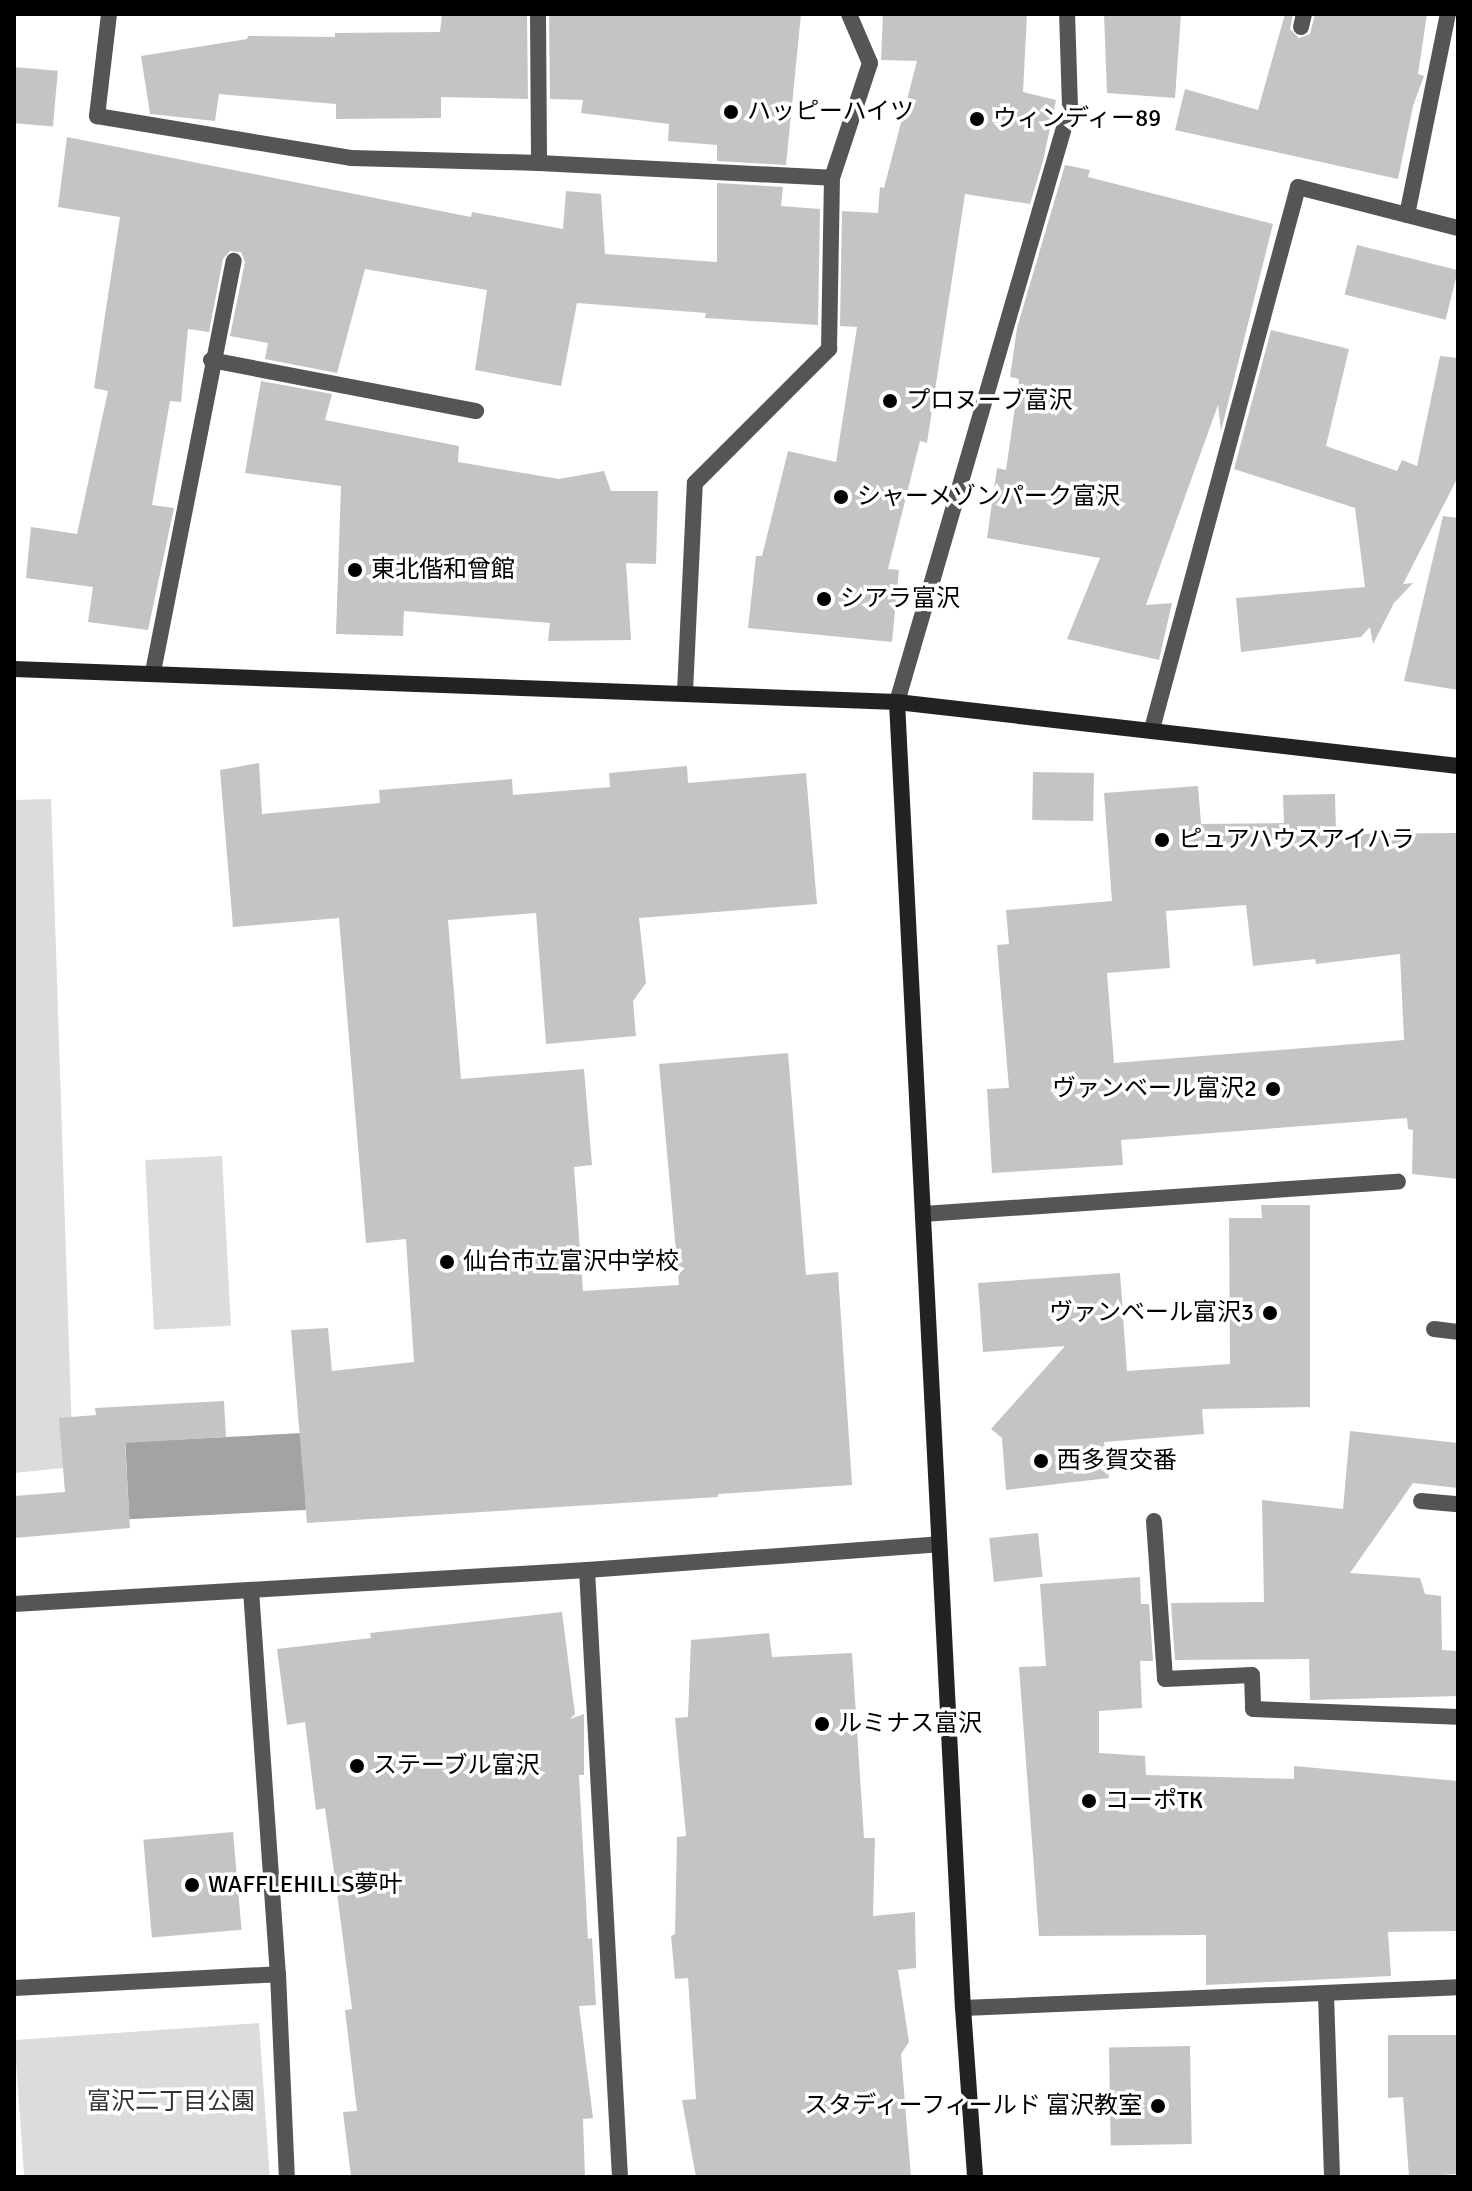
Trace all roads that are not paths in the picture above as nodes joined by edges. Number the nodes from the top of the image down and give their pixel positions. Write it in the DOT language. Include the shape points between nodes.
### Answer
graph roads {
  1 [pos="109,14"];
  2 [pos="538,14"];
  3 [pos="849,14"];
  4 [pos="1067,14"];
  5 [pos="1448,14"];
  6 [pos="539,163"];
  7 [pos="832,178"];
  8 [pos="1407,215"];
  9 [pos="1458,228"];
  10 [pos="234,261"];
  11 [pos="211,360"];
  12 [pos="476,411"];
  13 [pos="14,669"];
  14 [pos="153,672"];
  15 [pos="685,692"];
  16 [pos="897,702"];
  17 [pos="1152,729"];
  18 [pos="1458,766"];
  19 [pos="1398,1182"];
  20 [pos="923,1214"];
  21 [pos="1434,1329"];
  22 [pos="1458,1332"];
  23 [pos="1421,1501"];
  24 [pos="1458,1504"];
  25 [pos="1154,1521"];
  26 [pos="939,1544"];
  27 [pos="587,1570"];
  28 [pos="251,1590"];
  29 [pos="14,1604"];
  30 [pos="1458,1717"];
  31 [pos="278,1974"];
  32 [pos="1458,1987"];
  33 [pos="14,1988"];
  34 [pos="1326,1995"];
  35 [pos="963,2008"];
  36 [pos="287,2177"];
  37 [pos="620,2177"];
  38 [pos="975,2177"];
  39 [pos="1332,2177"];
  1 -- 6 [label="street" via="97,116 351,158"];
  2 -- 6 [label="street"];
  3 -- 7 [label="street" via="870,63"];
  4 -- 16 [label="street" via="1070,107"];
  5 -- 8 [label="street"];
  6 -- 7 [label="street"];
  7 -- 15 [label="street" via="829,349 695,483"];
  8 -- 9 [label="street"];
  8 -- 17 [label="street" via="1298,187"];
  10 -- 11 [label="street"];
  11 -- 12 [label="street"];
  11 -- 14 [label="street"];
  13 -- 14 [label="street"];
  14 -- 15 [label="street"];
  15 -- 16 [label="street"];
  16 -- 17 [label="street"];
  16 -- 20 [label="street"];
  17 -- 18 [label="street"];
  19 -- 20 [label="street"];
  20 -- 26 [label="street"];
  21 -- 22 [label="street"];
  23 -- 24 [label="street"];
  25 -- 30 [label="street" via="1165,1679 1252,1675 1253,1709"];
  26 -- 27 [label="street"];
  26 -- 35 [label="street"];
  27 -- 28 [label="street"];
  27 -- 37 [label="street"];
  28 -- 29 [label="street"];
  28 -- 31 [label="street"];
  31 -- 33 [label="street"];
  31 -- 36 [label="street"];
  32 -- 34 [label="street"];
  34 -- 35 [label="street"];
  34 -- 39 [label="street"];
  35 -- 38 [label="street"];
}
